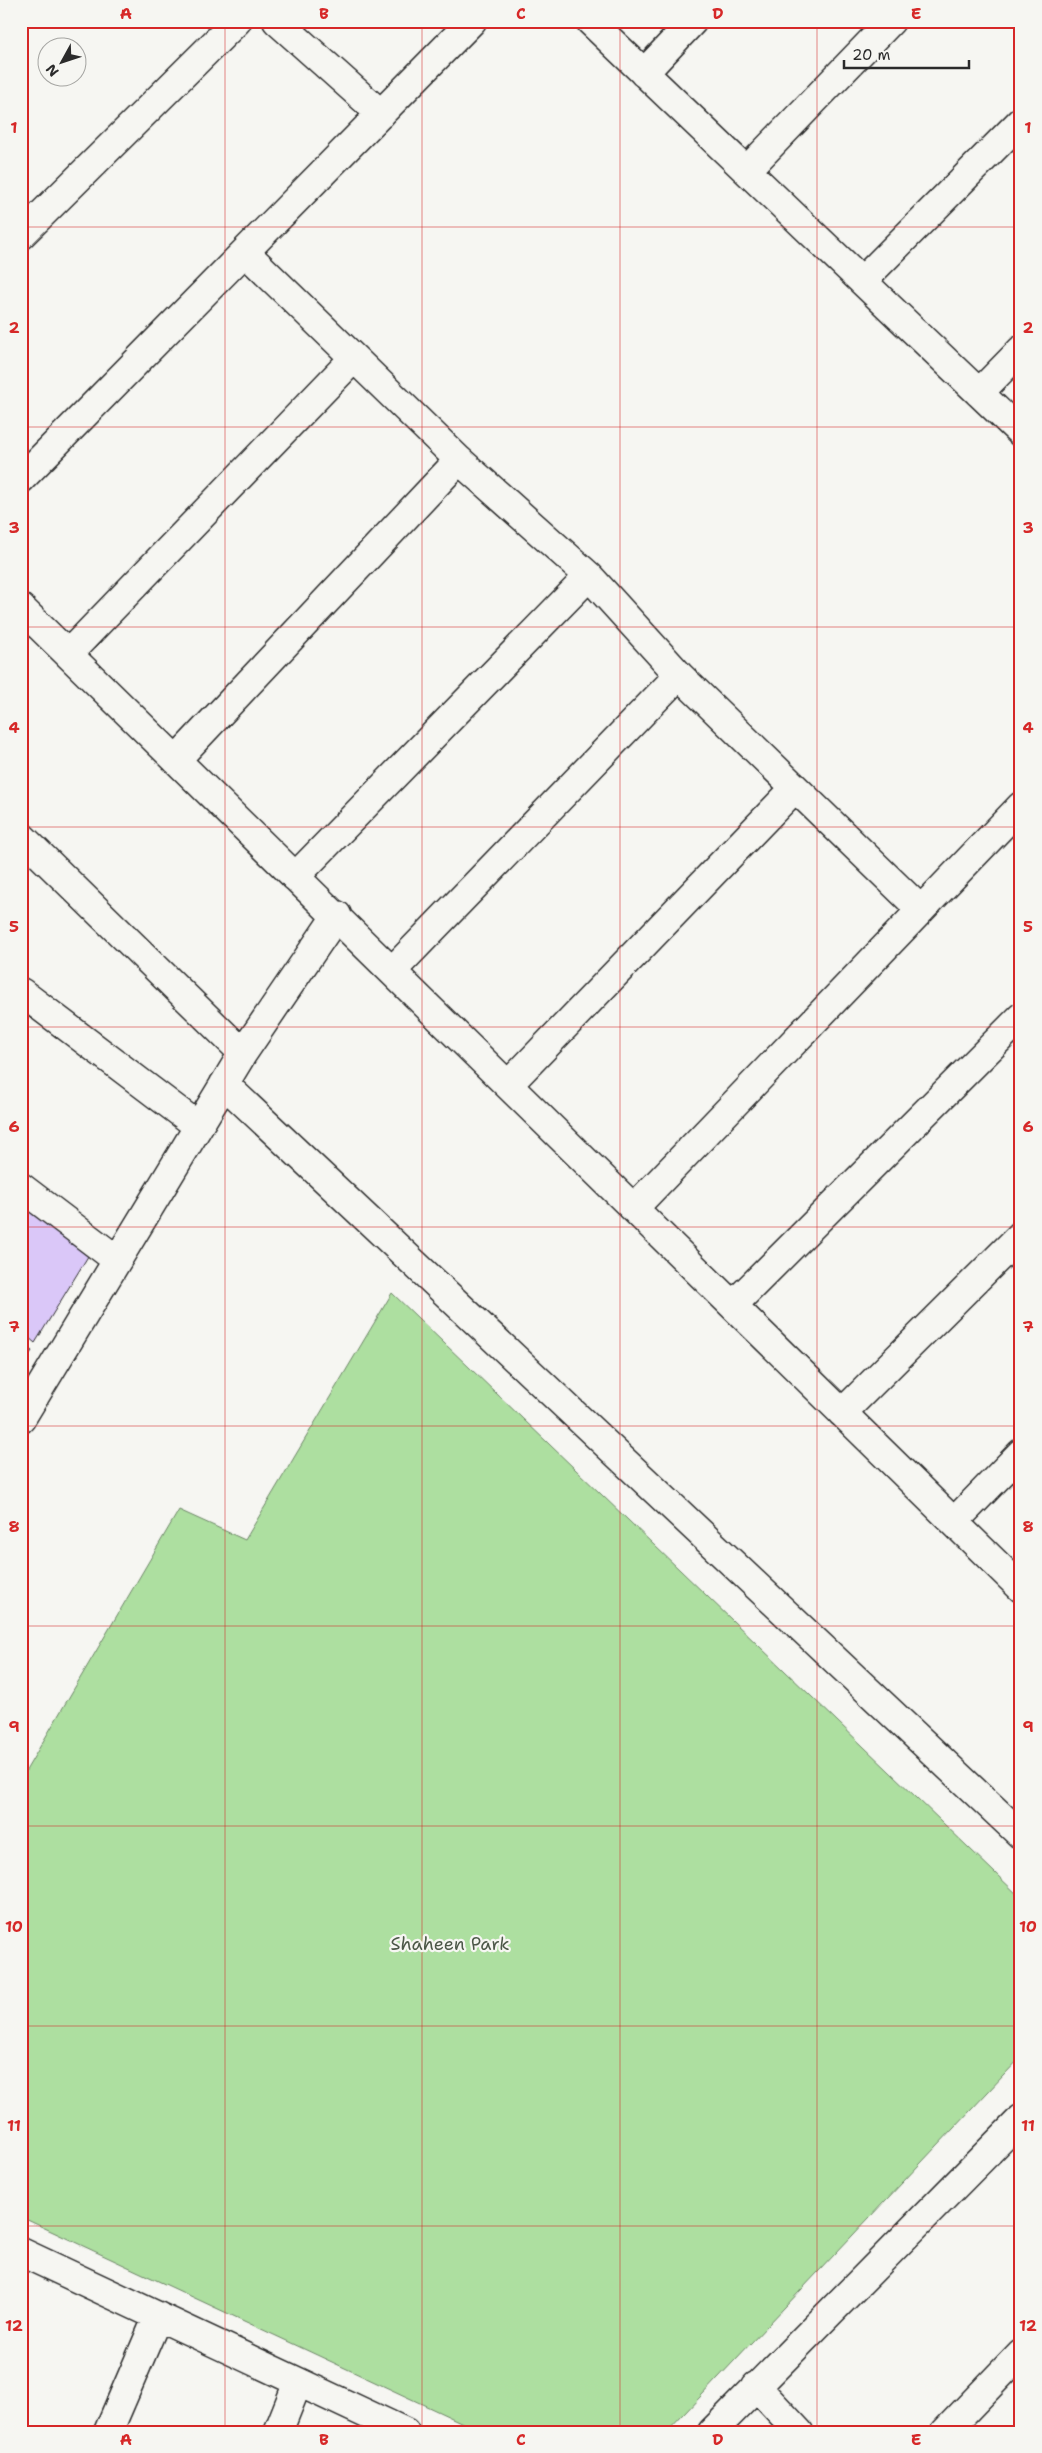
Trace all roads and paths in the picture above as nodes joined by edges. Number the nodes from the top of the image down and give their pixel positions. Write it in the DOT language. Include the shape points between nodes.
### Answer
graph roads {
  1 [pos="237,21"];
  2 [pos="277,21"];
  3 [pos="472,21"];
  4 [pos="590,21"];
  5 [pos="693,21"];
  6 [pos="891,21"];
  7 [pos="644,73"];
  8 [pos="381,114"];
  9 [pos="1021,120"];
  10 [pos="747,170"];
  11 [pos="21,236"];
  12 [pos="245,252"];
  13 [pos="862,281"];
  14 [pos="1021,350"];
  15 [pos="354,358"];
  16 [pos="979,393"];
  17 [pos="1021,433"];
  18 [pos="458,460"];
  19 [pos="21,479"];
  20 [pos="589,576"];
  21 [pos="21,608"];
  22 [pos="68,654"];
  23 [pos="679,674"];
  24 [pos="176,760"];
  25 [pos="795,788"];
  26 [pos="1021,806"];
  27 [pos="21,836"];
  28 [pos="295,877"];
  29 [pos="921,910"];
  30 [pos="337,915"];
  31 [pos="392,971"];
  32 [pos="21,992"];
  33 [pos="1021,1017"];
  34 [pos="243,1053"];
  35 [pos="224,1084"];
  36 [pos="508,1085"];
  37 [pos="198,1126"];
  38 [pos="21,1187"];
  39 [pos="634,1208"];
  40 [pos="1021,1235"];
  41 [pos="117,1260"];
  42 [pos="733,1306"];
  43 [pos="25,1403"];
  44 [pos="842,1413"];
  45 [pos="1021,1453"];
  46 [pos="954,1522"];
  47 [pos="1021,1588"];
  48 [pos="1021,1835"];
  49 [pos="1021,2120"];
  50 [pos="21,2252"];
  51 [pos="158,2316"];
  52 [pos="1021,2353"];
  53 [pos="298,2382"];
  54 [pos="756,2386"];
  55 [pos="108,2432"];
  56 [pos="278,2432"];
  57 [pos="405,2432"];
  58 [pos="712,2432"];
  59 [pos="799,2432"];
  60 [pos="945,2432"];
  1 -- 11 [label="street"];
  2 -- 8 [label="street"];
  3 -- 8 [label="street"];
  4 -- 7 [label="street"];
  5 -- 7 [label="street"];
  6 -- 10 [label="street"];
  7 -- 10 [label="street"];
  8 -- 12 [label="street"];
  9 -- 13 [label="street"];
  10 -- 13 [label="street"];
  12 -- 15 [label="street"];
  12 -- 19 [label="street"];
  13 -- 16 [label="street"];
  14 -- 16 [label="street"];
  15 -- 18 [label="street"];
  15 -- 22 [label="street"];
  16 -- 17 [label="street"];
  18 -- 20 [label="street"];
  18 -- 24 [label="street"];
  20 -- 23 [label="street"];
  20 -- 28 [label="street"];
  21 -- 22 [label="street"];
  22 -- 24 [label="street"];
  23 -- 25 [label="street"];
  23 -- 31 [label="street"];
  24 -- 28 [label="street"];
  25 -- 29 [label="street"];
  25 -- 36 [label="street"];
  26 -- 29 [label="street"];
  27 -- 34 [label="street"];
  28 -- 30 [label="street"];
  29 -- 39 [label="street"];
  30 -- 31 [label="street"];
  30 -- 34 [label="street"];
  31 -- 36 [label="street"];
  32 -- 37 [label="street"];
  33 -- 42 [label="street"];
  34 -- 35 [label="street"];
  35 -- 37 [label="street"];
  35 -- 48 [label="street"];
  36 -- 39 [label="street"];
  37 -- 41 [label="street"];
  38 -- 41 [label="street"];
  39 -- 42 [label="street"];
  40 -- 44 [label="street"];
  41 -- 43 [label="street"];
  42 -- 44 [label="street"];
  44 -- 46 [label="street"];
  45 -- 46 [label="street"];
  46 -- 47 [label="street"];
  49 -- 54 [label="street"];
  50 -- 51 [label="street"];
  51 -- 53 [label="street"];
  51 -- 55 [label="street"];
  52 -- 60 [label="street"];
  53 -- 56 [label="street"];
  53 -- 57 [label="street"];
  54 -- 58 [label="street"];
  54 -- 59 [label="street"];
}
